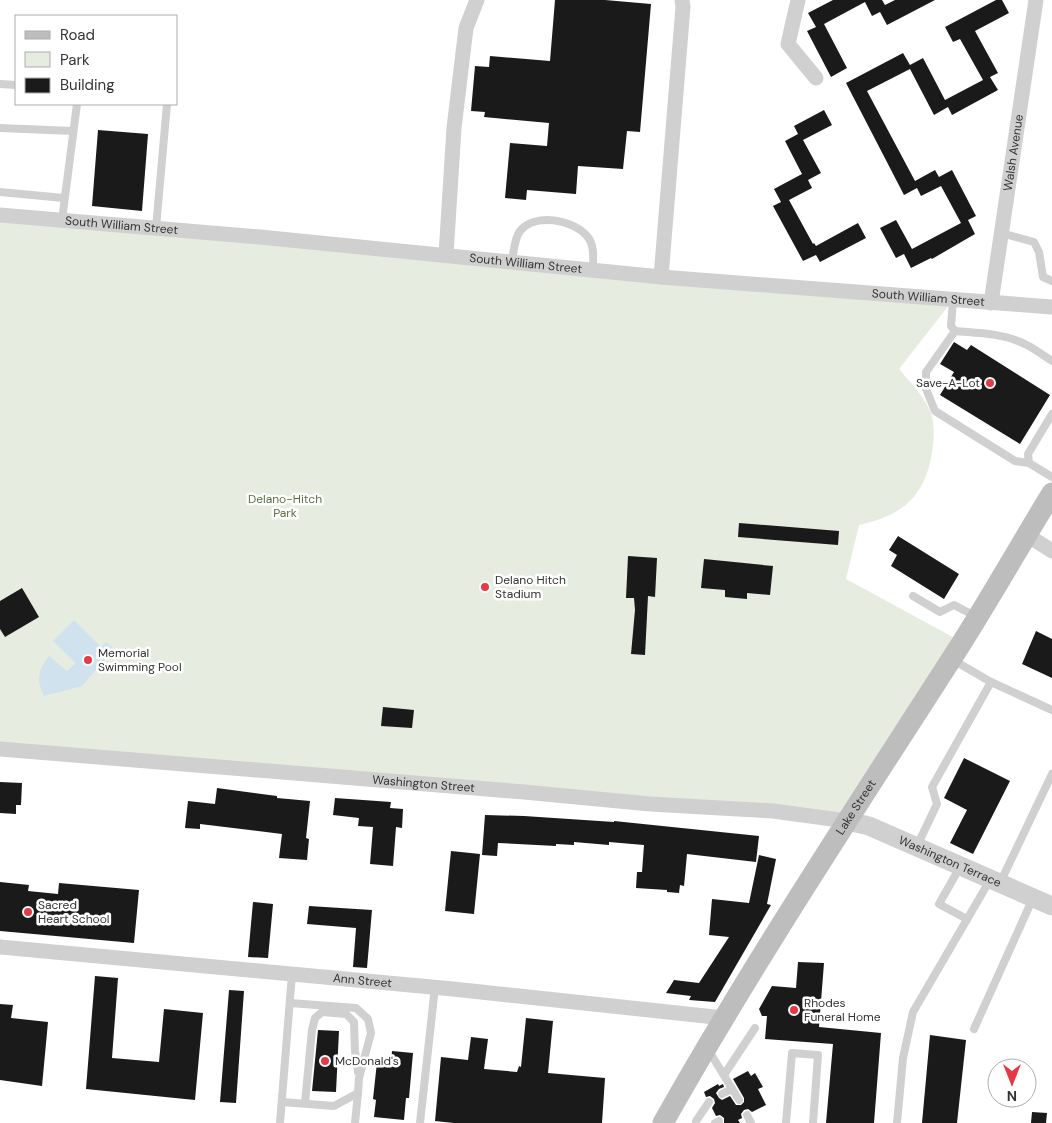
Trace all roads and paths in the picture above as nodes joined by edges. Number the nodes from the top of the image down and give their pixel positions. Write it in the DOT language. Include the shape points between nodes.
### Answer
graph roads {
  1 [pos="477,0"];
  2 [pos="682,0"];
  3 [pos="798,0"];
  4 [pos="1036,0"];
  5 [pos="816,78"];
  6 [pos="0,84"];
  7 [pos="15,85"];
  8 [pos="77,105"];
  9 [pos="167,105"];
  10 [pos="0,128"];
  11 [pos="73,131"];
  12 [pos="0,192"];
  13 [pos="64,198"];
  14 [pos="0,215"];
  15 [pos="62,220"];
  16 [pos="156,228"];
  17 [pos="1002,234"];
  18 [pos="446,255"];
  19 [pos="512,262"];
  20 [pos="593,270"];
  21 [pos="661,277"];
  22 [pos="1052,281"];
  23 [pos="953,300"];
  24 [pos="991,303"];
  25 [pos="1052,308"];
  26 [pos="954,331"];
  27 [pos="1052,361"];
  28 [pos="1052,414"];
  29 [pos="1029,462"];
  30 [pos="1052,477"];
  31 [pos="1052,494"];
  32 [pos="1027,535"];
  33 [pos="1052,551"];
  34 [pos="913,596"];
  35 [pos="977,617"];
  36 [pos="952,659"];
  37 [pos="991,682"];
  38 [pos="1052,710"];
  39 [pos="0,749"];
  40 [pos="1052,774"];
  41 [pos="847,821"];
  42 [pos="916,847"];
  43 [pos="961,866"];
  44 [pos="995,881"];
  45 [pos="1033,898"];
  46 [pos="1052,906"];
  47 [pos="967,919"];
  48 [pos="0,947"];
  49 [pos="292,974"];
  50 [pos="434,987"];
  51 [pos="290,1003"];
  52 [pos="724,1018"];
  53 [pos="755,1028"];
  54 [pos="974,1029"];
  55 [pos="706,1047"];
  56 [pos="724,1075"];
  57 [pos="359,1078"];
  58 [pos="732,1089"];
  59 [pos="358,1093"];
  60 [pos="722,1094"];
  61 [pos="739,1100"];
  62 [pos="282,1102"];
  63 [pos="709,1102"];
  64 [pos="305,1104"];
  65 [pos="747,1115"];
  66 [pos="280,1123"];
  67 [pos="355,1123"];
  68 [pos="420,1123"];
  69 [pos="663,1123"];
  70 [pos="696,1123"];
  71 [pos="751,1123"];
  72 [pos="786,1123"];
  73 [pos="813,1123"];
  74 [pos="897,1123"];
  1 -- 18 [label="street" via="464,37"];
  2 -- 21 [label="street"];
  3 -- 5 [label="street" via="788,44"];
  4 -- 17 [label="street, Walsh Avenue"];
  6 -- 7 [label="lane"];
  8 -- 11 [label="lane"];
  9 -- 16 [label="lane"];
  10 -- 11 [label="lane"];
  11 -- 13 [label="lane"];
  12 -- 13 [label="lane"];
  13 -- 15 [label="lane"];
  14 -- 15 [label="street, South William Street"];
  15 -- 16 [label="street, South William Street"];
  16 -- 18 [label="street, South William Street"];
  17 -- 22 [label="lane" via="1034,242 1043,277"];
  17 -- 24 [label="street, Walsh Avenue"];
  18 -- 19 [label="street, South William Street"];
  19 -- 20 [label="street, South William Street"];
  19 -- 20 [label="lane" via="520,231 530,223 560,221 588,236"];
  20 -- 21 [label="street, South William Street"];
  21 -- 23 [label="street, South William Street"];
  23 -- 24 [label="street, South William Street"];
  23 -- 26 [label="lane" via="951,326"];
  24 -- 25 [label="street, South William Street"];
  26 -- 27 [label="lane" via="1008,337"];
  26 -- 29 [label="lane" via="926,372 926,389 935,411 1015,461"];
  28 -- 29 [label="lane" via="1028,454"];
  29 -- 30 [label="lane"];
  31 -- 32 [label="main road, Lake Street"];
  32 -- 33 [label="street"];
  32 -- 35 [label="main road, Lake Street"];
  34 -- 35 [label="lane" via="940,612 954,605"];
  35 -- 36 [label="main road, Lake Street"];
  36 -- 37 [label="lane"];
  36 -- 41 [label="main road, Lake Street"];
  37 -- 38 [label="lane"];
  37 -- 42 [label="lane" via="932,788 938,804"];
  39 -- 41 [label="street, Washington Street" via="650,804 773,811"];
  40 -- 44 [label="lane"];
  41 -- 42 [label="street, Washington Terrace" via="869,826"];
  41 -- 52 [label="main road, Lake Street"];
  42 -- 43 [label="street, Washington Terrace"];
  43 -- 44 [label="street, Washington Terrace"];
  43 -- 47 [label="lane" via="938,904"];
  44 -- 45 [label="street, Washington Terrace"];
  44 -- 47 [label="lane"];
  45 -- 46 [label="street, Washington Terrace"];
  45 -- 54 [label="lane"];
  47 -- 74 [label="lane" via="914,1012 903,1058"];
  48 -- 49 [label="street, Ann Street"];
  49 -- 50 [label="street, Ann Street"];
  49 -- 51 [label="lane"];
  50 -- 52 [label="street, Ann Street"];
  50 -- 68 [label="lane"];
  51 -- 57 [label="lane" via="356,1008 368,1019 371,1033"];
  51 -- 62 [label="lane"];
  52 -- 55 [label="main road, Lake Street"];
  53 -- 56 [label="lane"];
  55 -- 56 [label="lane"];
  55 -- 69 [label="main road, Lake Street"];
  56 -- 58 [label="lane"];
  57 -- 59 [label="lane"];
  57 -- 64 [label="lane" via="354,1022 346,1014 322,1012 312,1030"];
  58 -- 60 [label="lane"];
  58 -- 61 [label="lane"];
  59 -- 64 [label="lane" via="334,1106"];
  59 -- 67 [label="lane"];
  62 -- 64 [label="lane"];
  62 -- 66 [label="lane"];
  63 -- 70 [label="lane"];
  65 -- 71 [label="lane"];
  72 -- 73 [label="lane" via="792,1053 818,1055"];
}
